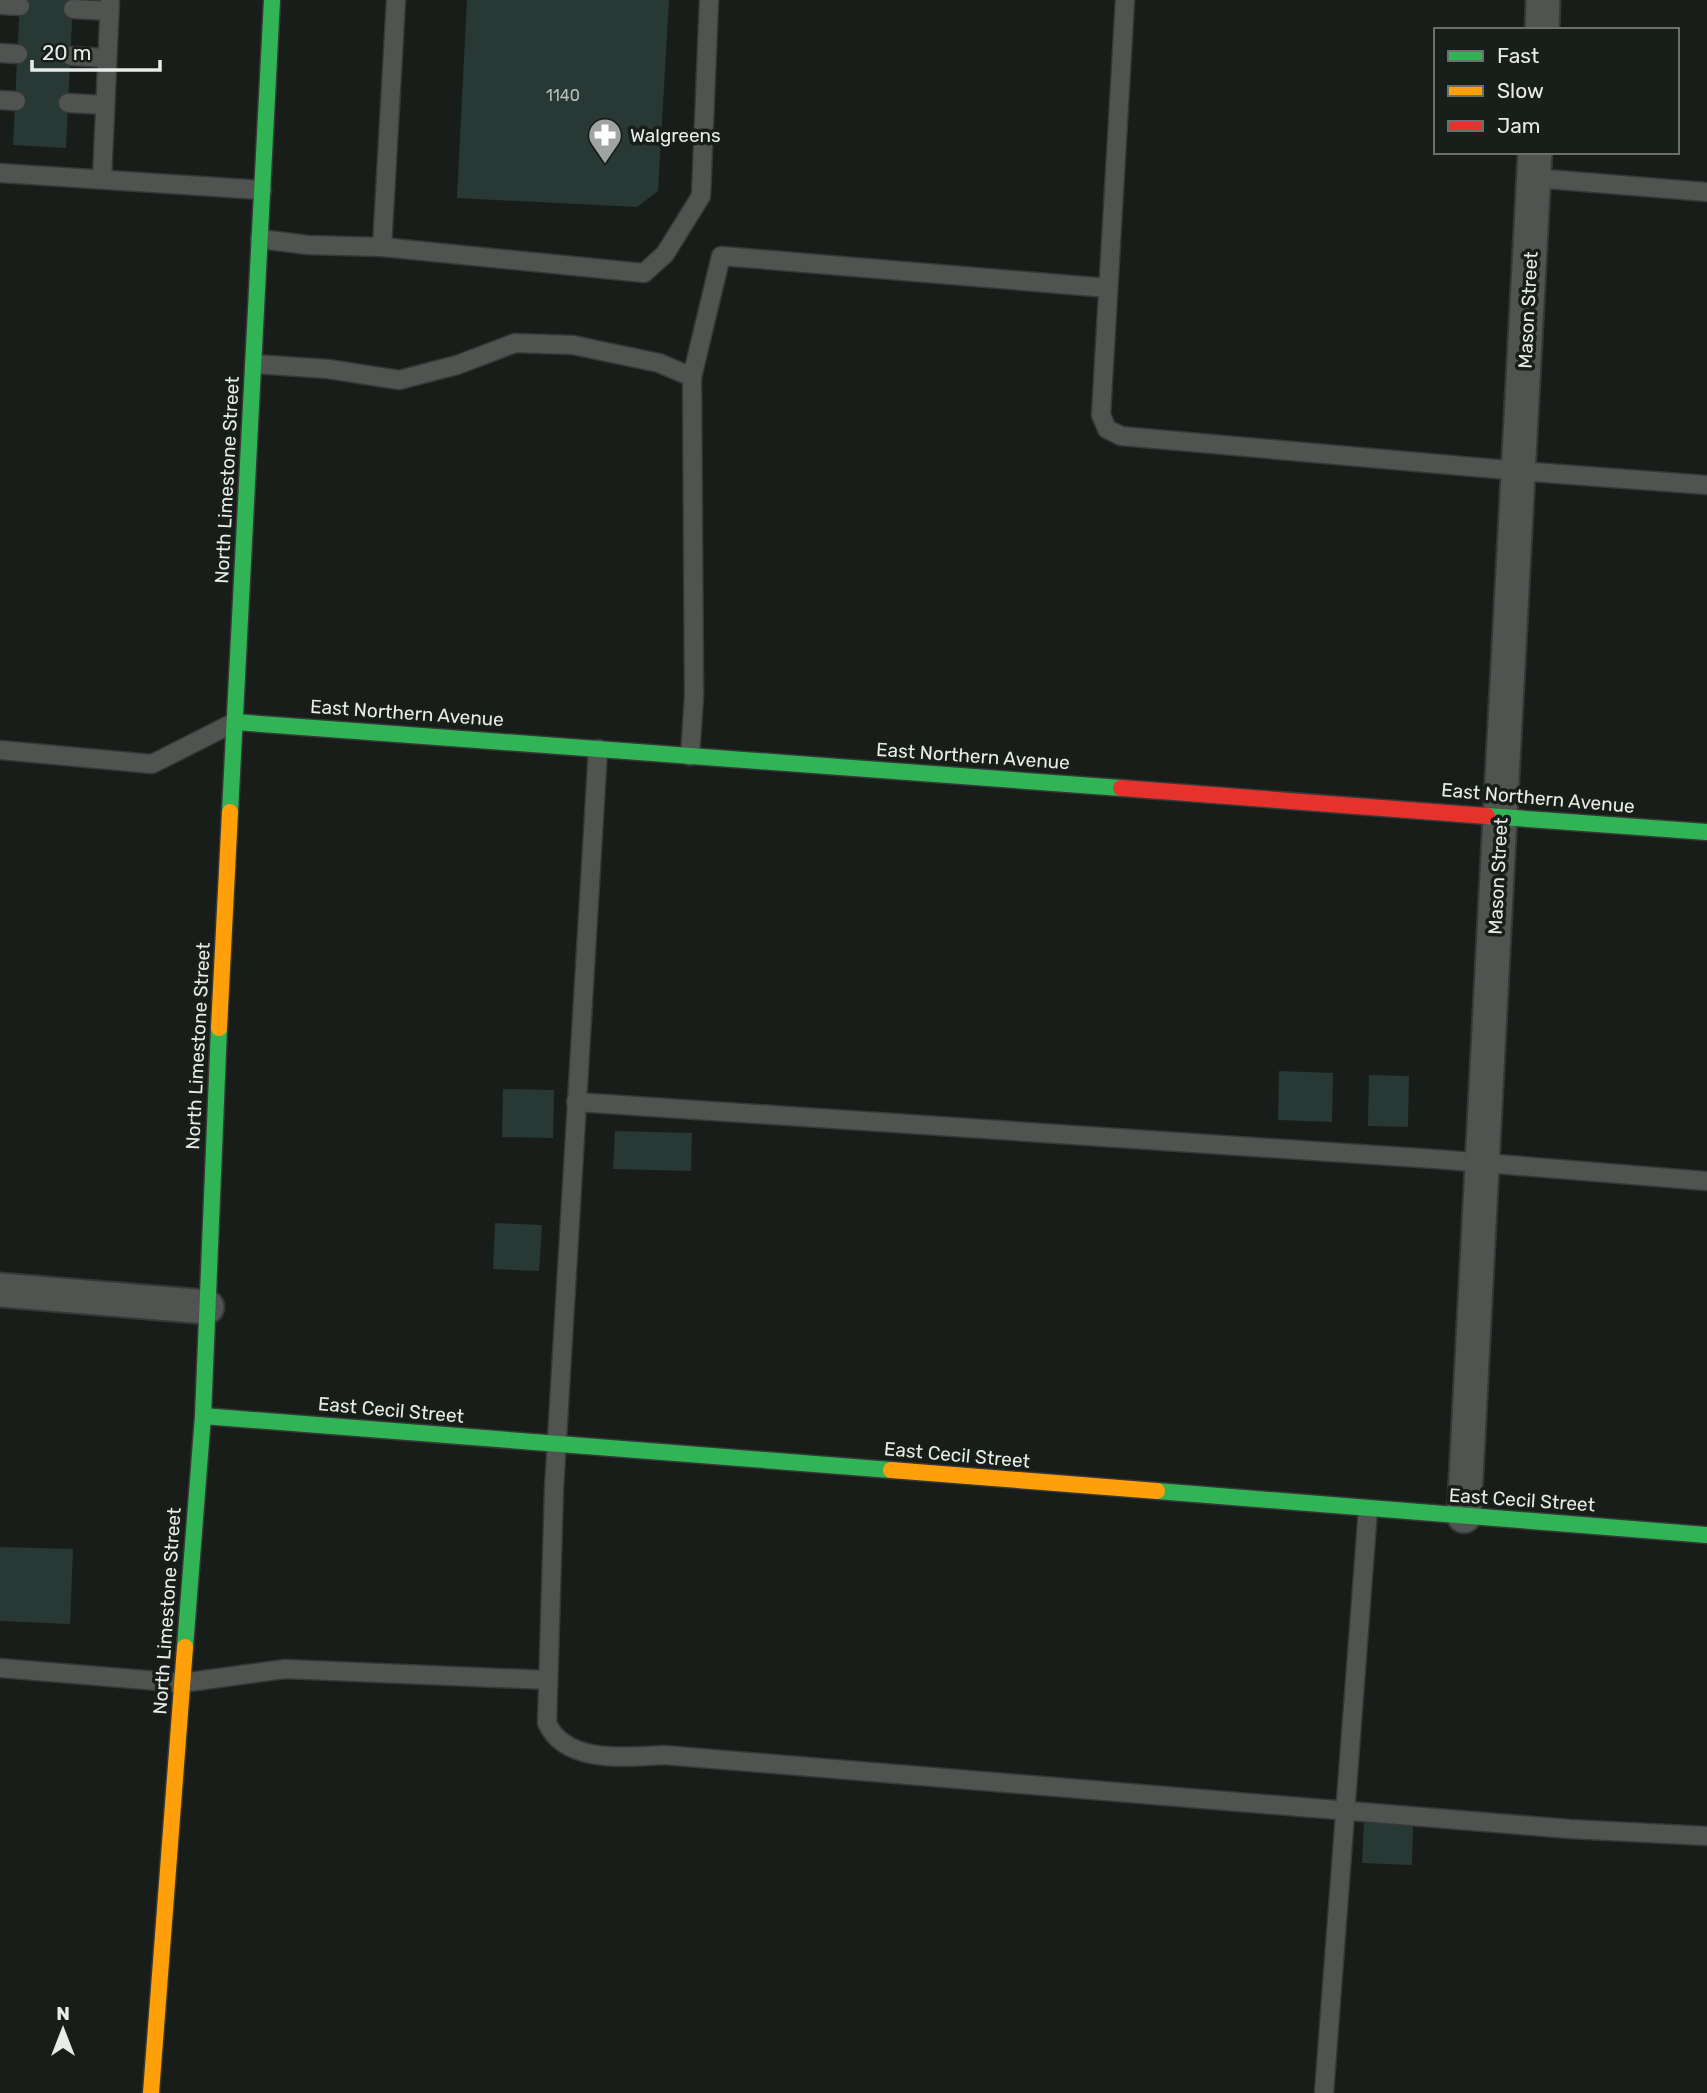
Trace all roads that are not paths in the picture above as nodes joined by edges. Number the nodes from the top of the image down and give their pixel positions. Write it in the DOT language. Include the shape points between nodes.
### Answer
graph roads {
  1 [pos="272,0"];
  2 [pos="396,0"];
  3 [pos="709,0"];
  4 [pos="1125,0"];
  5 [pos="1543,0"];
  6 [pos="0,5"];
  7 [pos="20,6"];
  8 [pos="110,6"];
  9 [pos="73,9"];
  10 [pos="1542,28"];
  11 [pos="71,56"];
  12 [pos="107,58"];
  13 [pos="68,103"];
  14 [pos="105,105"];
  15 [pos="1535,165"];
  16 [pos="0,173"];
  17 [pos="102,179"];
  18 [pos="262,190"];
  19 [pos="1707,192"];
  20 [pos="260,239"];
  21 [pos="382,247"];
  22 [pos="1108,288"];
  23 [pos="254,364"];
  24 [pos="692,377"];
  25 [pos="1520,471"];
  26 [pos="1707,485"];
  27 [pos="235,722"];
  28 [pos="598,749"];
  29 [pos="0,750"];
  30 [pos="690,756"];
  31 [pos="1502,816"];
  32 [pos="1707,832"];
  33 [pos="576,1102"];
  34 [pos="1480,1163"];
  35 [pos="1707,1181"];
  36 [pos="0,1290"];
  37 [pos="207,1307"];
  38 [pos="203,1416"];
  39 [pos="557,1445"];
  40 [pos="1368,1509"];
  41 [pos="1464,1516"];
  42 [pos="1707,1535"];
  43 [pos="0,1668"];
  44 [pos="548,1680"];
  45 [pos="182,1683"];
  46 [pos="1347,1810"];
  47 [pos="1707,1836"];
  48 [pos="151,2093"];
  49 [pos="1324,2093"];
  1 -- 18 [label="street, North Limestone Street"];
  2 -- 21 [label="lane"];
  3 -- 21 [label="lane" via="701,196 665,254 644,273"];
  4 -- 22 [label="lane"];
  5 -- 10 [label="street"];
  6 -- 7 [label="lane"];
  8 -- 9 [label="lane"];
  8 -- 12 [label="lane"];
  11 -- 12 [label="lane"];
  12 -- 14 [label="lane"];
  13 -- 14 [label="lane"];
  14 -- 17 [label="lane"];
  15 -- 19 [label="lane"];
  15 -- 25 [label="street, Mason Street"];
  16 -- 17 [label="lane"];
  17 -- 18 [label="lane"];
  18 -- 20 [label="street, North Limestone Street"];
  20 -- 21 [label="lane"];
  20 -- 23 [label="street, North Limestone Street"];
  22 -- 24 [label="lane" via="721,256"];
  22 -- 25 [label="lane" via="1101,415 1107,429 1121,436"];
  23 -- 24 [label="lane" via="399,380 516,344 550,344 659,363"];
  23 -- 27 [label="street, North Limestone Street"];
  24 -- 30 [label="lane" via="694,696"];
  25 -- 26 [label="lane"];
  25 -- 31 [label="street, Mason Street"];
  27 -- 28 [label="street, East Northern Avenue"];
  27 -- 29 [label="lane" via="152,764"];
  27 -- 37 [label="street, North Limestone Street"];
  28 -- 30 [label="street, East Northern Avenue"];
  28 -- 33 [label="lane"];
  30 -- 31 [label="street, East Northern Avenue"];
  31 -- 32 [label="street, East Northern Avenue"];
  31 -- 34 [label="street, Mason Street"];
  33 -- 34 [label="lane"];
  33 -- 39 [label="lane"];
  34 -- 35 [label="lane"];
  34 -- 41 [label="street, Mason Street"];
  36 -- 37 [label="street"];
  37 -- 38 [label="street, North Limestone Street"];
  38 -- 39 [label="street, East Cecil Street"];
  38 -- 45 [label="street, North Limestone Street"];
  39 -- 40 [label="street, East Cecil Street"];
  39 -- 44 [label="lane"];
  40 -- 41 [label="street, East Cecil Street"];
  40 -- 46 [label="lane"];
  41 -- 42 [label="street, East Cecil Street"];
  43 -- 45 [label="lane"];
  44 -- 45 [label="lane" via="285,1669"];
  44 -- 46 [label="lane" via="547,1723 552,1735 576,1749 612,1758 664,1755"];
  45 -- 48 [label="street, North Limestone Street"];
  46 -- 47 [label="lane"];
  46 -- 49 [label="lane"];
}
